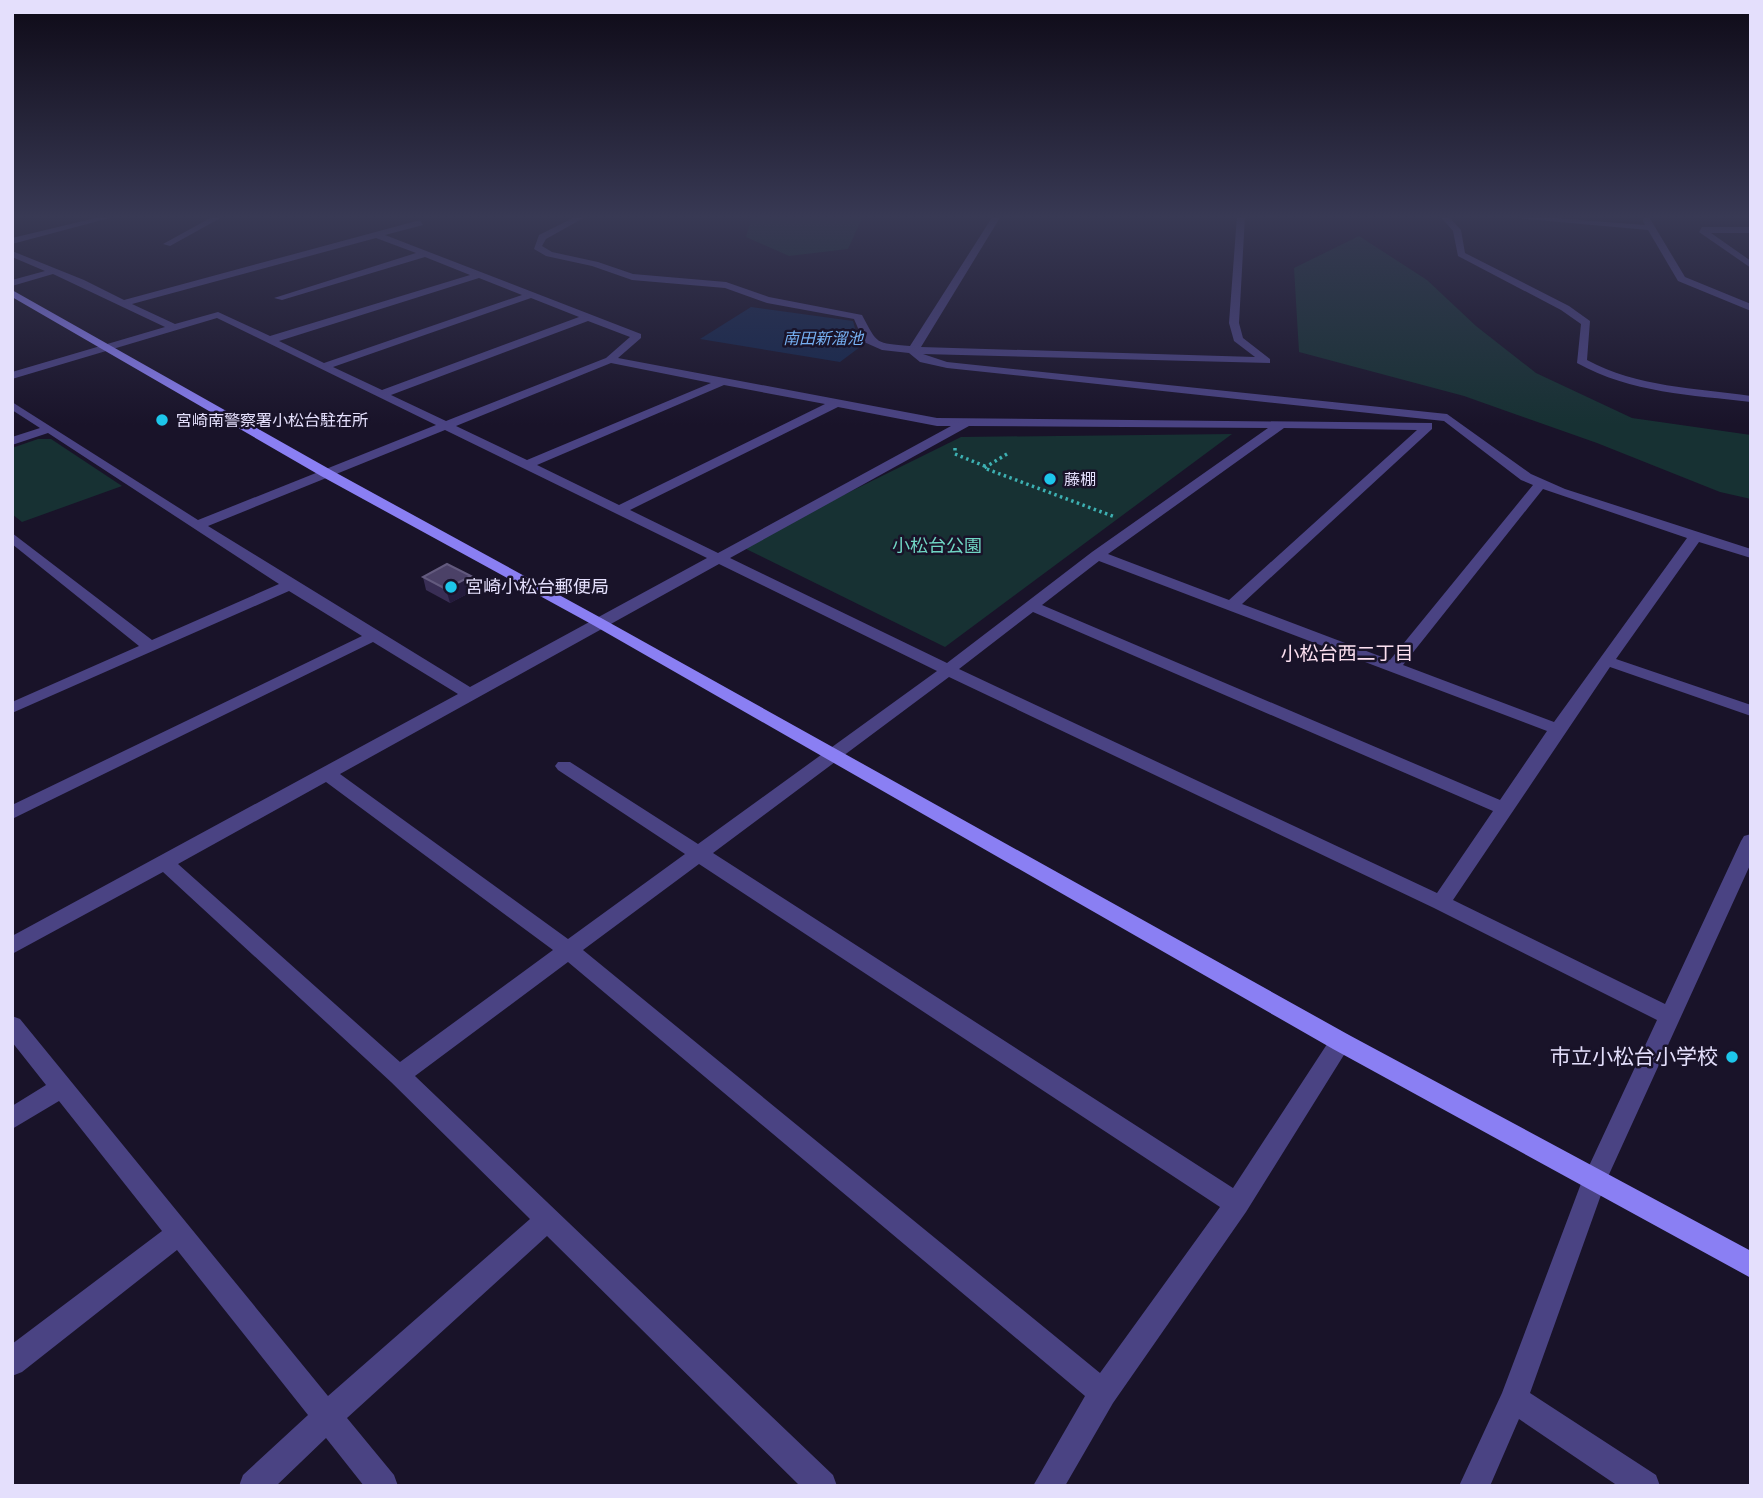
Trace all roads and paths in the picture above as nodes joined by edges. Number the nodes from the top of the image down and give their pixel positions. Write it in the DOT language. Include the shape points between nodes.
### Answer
graph roads {
  1 [pos="86,286"];
  2 [pos="187,286"];
  3 [pos="319,286"];
  4 [pos="444,286"];
  5 [pos="507,286"];
  6 [pos="722,286"];
  7 [pos="954,286"];
  8 [pos="1236,286"];
  9 [pos="1520,286"];
  10 [pos="1698,286"];
  11 [pos="12,293"];
  12 [pos="531,295"];
  13 [pos="279,298"];
  14 [pos="122,303"];
  15 [pos="1751,308"];
  16 [pos="589,317"];
  17 [pos="174,328"];
  18 [pos="270,340"];
  19 [pos="108,348"];
  20 [pos="913,351"];
  21 [pos="610,360"];
  22 [pos="325,366"];
  23 [pos="12,376"];
  24 [pos="722,382"];
  25 [pos="383,394"];
  26 [pos="1751,399"];
  27 [pos="835,404"];
  28 [pos="12,405"];
  29 [pos="967,422"];
  30 [pos="1282,424"];
  31 [pos="448,425"];
  32 [pos="1428,426"];
  33 [pos="1462,427"];
  34 [pos="49,429"];
  35 [pos="12,441"];
  36 [pos="955,454"];
  37 [pos="1007,454"];
  38 [pos="529,464"];
  39 [pos="987,467"];
  40 [pos="326,473"];
  41 [pos="1541,484"];
  42 [pos="621,509"];
  43 [pos="1117,518"];
  44 [pos="197,525"];
  45 [pos="12,537"];
  46 [pos="1695,537"];
  47 [pos="1751,554"];
  48 [pos="1097,555"];
  49 [pos="719,557"];
  50 [pos="290,585"];
  51 [pos="1032,606"];
  52 [pos="1231,606"];
  53 [pos="598,622"];
  54 [pos="372,637"];
  55 [pos="150,647"];
  56 [pos="1607,661"];
  57 [pos="1393,667"];
  58 [pos="947,670"];
  59 [pos="469,694"];
  60 [pos="14,705"];
  61 [pos="1751,711"];
  62 [pos="1557,729"];
  63 [pos="831,754"];
  64 [pos="564,766"];
  65 [pos="326,773"];
  66 [pos="1503,808"];
  67 [pos="12,813"];
  68 [pos="1751,841"];
  69 [pos="697,853"];
  70 [pos="164,862"];
  71 [pos="1441,903"];
  72 [pos="12,946"];
  73 [pos="568,950"];
  74 [pos="1671,1017"];
  75 [pos="12,1025"];
  76 [pos="1341,1042"];
  77 [pos="399,1075"];
  78 [pos="61,1088"];
  79 [pos="12,1119"];
  80 [pos="1594,1181"];
  81 [pos="1237,1204"];
  82 [pos="547,1220"];
  83 [pos="179,1233"];
  84 [pos="1751,1265"];
  85 [pos="12,1362"];
  86 [pos="1103,1393"];
  87 [pos="1514,1399"];
  88 [pos="325,1418"];
  89 [pos="254,1486"];
  90 [pos="383,1486"];
  91 [pos="822,1486"];
  92 [pos="1048,1486"];
  93 [pos="1474,1486"];
  94 [pos="1645,1486"];
  1 -- 14 [label="street"];
  2 -- 14 [label="street"];
  3 -- 13 [label="street"];
  4 -- 18 [label="street"];
  5 -- 12 [label="street"];
  6 -- 20 [label="street" via="767,300 858,317 868,340"];
  7 -- 20 [label="street"];
  8 -- 20 [label="street" via="1234,323 1238,339 1266,362"];
  9 -- 26 [label="street" via="1586,323 1581,361 1600,374"];
  10 -- 15 [label="street"];
  11 -- 19 [label="street"];
  12 -- 16 [label="street"];
  12 -- 22 [label="street"];
  14 -- 17 [label="street"];
  16 -- 21 [label="street" via="637,336"];
  16 -- 25 [label="street"];
  17 -- 18 [label="street" via="218,315"];
  17 -- 19 [label="street"];
  18 -- 22 [label="street"];
  19 -- 23 [label="street"];
  19 -- 40 [label="street"];
  20 -- 33 [label="street" via="924,360 947,365 1447,418"];
  21 -- 24 [label="street"];
  21 -- 31 [label="street"];
  22 -- 25 [label="street"];
  24 -- 27 [label="street"];
  24 -- 38 [label="street"];
  25 -- 31 [label="street"];
  27 -- 29 [label="street" via="937,422"];
  27 -- 42 [label="street"];
  28 -- 34 [label="street"];
  29 -- 30 [label="street"];
  29 -- 49 [label="street"];
  30 -- 32 [label="street"];
  30 -- 48 [label="street"];
  31 -- 38 [label="street"];
  31 -- 40 [label="street"];
  32 -- 33 [label="street"];
  32 -- 52 [label="street"];
  33 -- 41 [label="street" via="1525,477"];
  34 -- 35 [label="street"];
  34 -- 44 [label="street"];
  36 -- 39 [label="path"];
  37 -- 39 [label="path"];
  38 -- 42 [label="street"];
  39 -- 43 [label="path"];
  40 -- 44 [label="street"];
  40 -- 53 [label="street"];
  41 -- 46 [label="street"];
  41 -- 57 [label="street"];
  42 -- 49 [label="street"];
  44 -- 50 [label="street"];
  45 -- 55 [label="street"];
  46 -- 47 [label="street"];
  46 -- 56 [label="street"];
  48 -- 51 [label="street"];
  48 -- 52 [label="street"];
  49 -- 53 [label="street"];
  49 -- 58 [label="street"];
  50 -- 54 [label="street"];
  50 -- 55 [label="street"];
  51 -- 58 [label="street"];
  51 -- 66 [label="street"];
  52 -- 57 [label="street"];
  53 -- 59 [label="street"];
  53 -- 63 [label="street"];
  54 -- 59 [label="street"];
  54 -- 67 [label="street"];
  55 -- 60 [label="street"];
  56 -- 61 [label="street"];
  56 -- 62 [label="street"];
  57 -- 62 [label="street"];
  58 -- 63 [label="street"];
  58 -- 71 [label="street"];
  59 -- 65 [label="street"];
  62 -- 66 [label="street"];
  63 -- 69 [label="street"];
  63 -- 76 [label="street"];
  64 -- 69 [label="street"];
  65 -- 70 [label="street"];
  65 -- 73 [label="street"];
  66 -- 71 [label="street"];
  68 -- 74 [label="street"];
  69 -- 73 [label="street"];
  69 -- 81 [label="street"];
  70 -- 72 [label="street"];
  70 -- 77 [label="street"];
  71 -- 74 [label="street"];
  73 -- 77 [label="street"];
  73 -- 86 [label="street"];
  74 -- 80 [label="street"];
  75 -- 78 [label="street"];
  76 -- 80 [label="street"];
  76 -- 81 [label="street"];
  77 -- 82 [label="street"];
  78 -- 79 [label="street"];
  78 -- 83 [label="street"];
  80 -- 84 [label="street"];
  80 -- 87 [label="street"];
  81 -- 86 [label="street"];
  82 -- 88 [label="street"];
  82 -- 91 [label="street"];
  83 -- 85 [label="street"];
  83 -- 88 [label="street"];
  86 -- 92 [label="street"];
  87 -- 93 [label="street"];
  87 -- 94 [label="street"];
  88 -- 89 [label="street"];
  88 -- 90 [label="street"];
}
